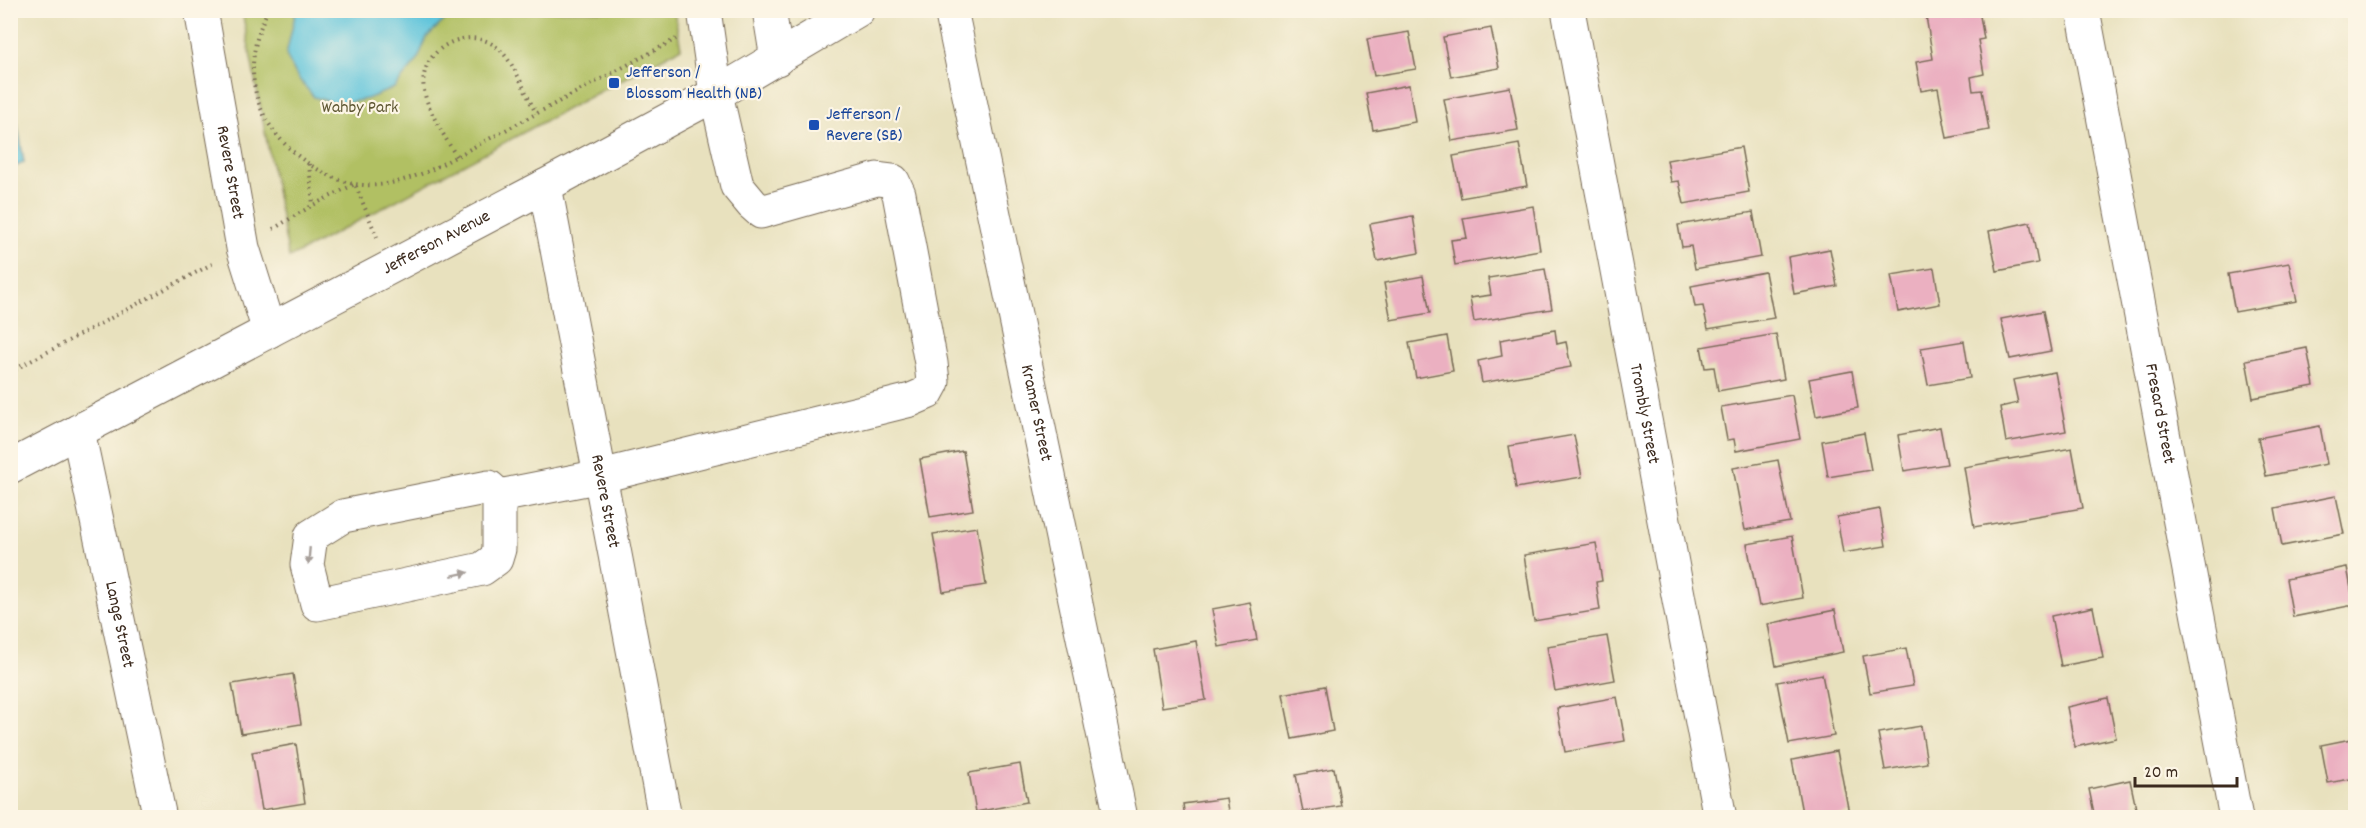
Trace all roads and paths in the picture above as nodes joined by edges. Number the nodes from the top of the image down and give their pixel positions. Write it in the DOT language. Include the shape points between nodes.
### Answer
graph roads {
  1 [pos="201,10"];
  2 [pos="268,10"];
  3 [pos="704,10"];
  4 [pos="769,10"];
  5 [pos="858,10"];
  6 [pos="951,10"];
  7 [pos="1568,10"];
  8 [pos="2083,10"];
  9 [pos="682,36"];
  10 [pos="777,59"];
  11 [pos="716,94"];
  12 [pos="536,113"];
  13 [pos="456,156"];
  14 [pos="308,164"];
  15 [pos="545,186"];
  16 [pos="313,206"];
  17 [pos="269,331"];
  18 [pos="78,431"];
  19 [pos="10,467"];
  20 [pos="600,476"];
  21 [pos="499,496"];
  22 [pos="160,818"];
  23 [pos="665,818"];
  24 [pos="1121,818"];
  25 [pos="1720,818"];
  26 [pos="2236,818"];
  1 -- 17 [label="street, Revere Street" via="243,248"];
  2 -- 14 [label="path" via="254,59 258,102 281,141"];
  3 -- 11 [label="street"];
  4 -- 10 [label="street"];
  5 -- 10 [label="street, Jefferson Avenue"];
  6 -- 24 [label="street, Kramer Street"];
  7 -- 25 [label="street, Trombly Street"];
  8 -- 26 [label="street, Fresard Street"];
  9 -- 12 [label="path"];
  10 -- 11 [label="street, Jefferson Avenue"];
  11 -- 15 [label="street, Jefferson Avenue"];
  11 -- 20 [label="street" via="737,186 762,212 877,179 893,181 899,194 933,382 927,393 911,400"];
  12 -- 13 [label="path"];
  12 -- 13 [label="path" via="499,49 485,40 470,38 440,47 430,59 423,89"];
  13 -- 14 [label="path" via="409,179 362,186 342,182"];
  14 -- 16 [label="path"];
  15 -- 17 [label="street, Jefferson Avenue"];
  15 -- 20 [label="street, Revere Street"];
  17 -- 18 [label="street, Jefferson Avenue"];
  18 -- 19 [label="street, Jefferson Avenue"];
  18 -- 22 [label="street, Lange Street"];
  20 -- 21 [label="street"];
  20 -- 23 [label="street, Revere Street"];
  21 -- 21 [label="street, one-way" via="489,487 343,516 311,536 307,565 318,604 482,569 496,559 500,549"];
}
